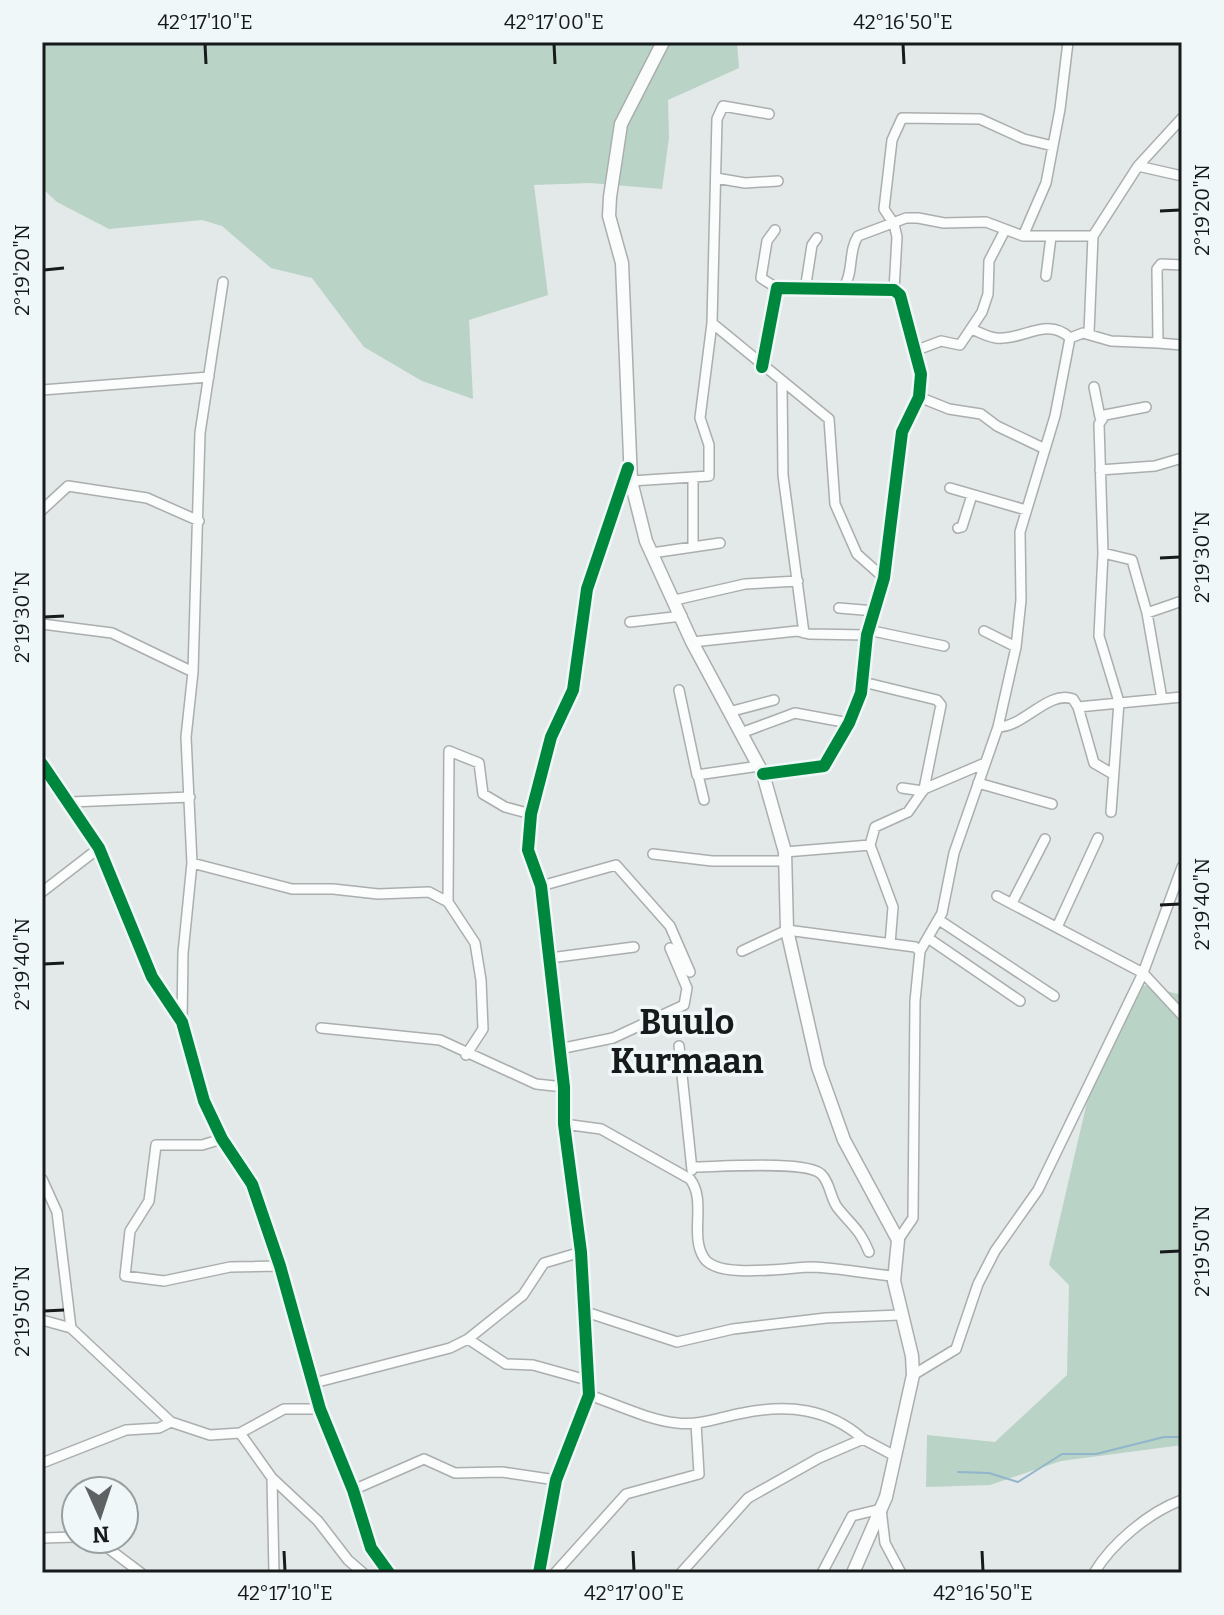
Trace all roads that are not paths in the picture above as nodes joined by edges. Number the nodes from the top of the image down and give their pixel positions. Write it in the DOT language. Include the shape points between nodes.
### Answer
graph roads {
  1 [pos="663,42"];
  2 [pos="1068,42"];
  3 [pos="769,114"];
  4 [pos="1182,118"];
  5 [pos="1053,146"];
  6 [pos="1138,166"];
  7 [pos="1182,176"];
  8 [pos="716,178"];
  9 [pos="778,181"];
  10 [pos="894,224"];
  11 [pos="775,230"];
  12 [pos="1005,230"];
  13 [pos="1023,236"];
  14 [pos="1093,236"];
  15 [pos="1051,237"];
  16 [pos="817,238"];
  17 [pos="1182,265"];
  18 [pos="1046,276"];
  19 [pos="223,282"];
  20 [pos="844,287"];
  21 [pos="777,288"];
  22 [pos="805,290"];
  23 [pos="894,290"];
  24 [pos="712,323"];
  25 [pos="972,329"];
  26 [pos="1089,333"];
  27 [pos="1070,338"];
  28 [pos="1158,343"];
  29 [pos="1182,345"];
  30 [pos="917,350"];
  31 [pos="762,367"];
  32 [pos="209,377"];
  33 [pos="782,384"];
  34 [pos="1094,387"];
  35 [pos="42,390"];
  36 [pos="919,397"];
  37 [pos="1146,407"];
  38 [pos="1100,417"];
  39 [pos="1043,448"];
  40 [pos="1182,458"];
  41 [pos="1100,470"];
  42 [pos="629,475"];
  43 [pos="693,479"];
  44 [pos="950,488"];
  45 [pos="972,495"];
  46 [pos="42,510"];
  47 [pos="1026,510"];
  48 [pos="199,521"];
  49 [pos="958,528"];
  50 [pos="720,543"];
  51 [pos="693,546"];
  52 [pos="652,553"];
  53 [pos="1103,553"];
  54 [pos="884,578"];
  55 [pos="798,581"];
  56 [pos="675,600"];
  57 [pos="1182,601"];
  58 [pos="839,608"];
  59 [pos="875,611"];
  60 [pos="1147,613"];
  61 [pos="682,616"];
  62 [pos="630,622"];
  63 [pos="42,624"];
  64 [pos="984,631"];
  65 [pos="868,632"];
  66 [pos="804,633"];
  67 [pos="692,642"];
  68 [pos="944,646"];
  69 [pos="1016,647"];
  70 [pos="193,672"];
  71 [pos="863,682"];
  72 [pos="679,690"];
  73 [pos="1182,697"];
  74 [pos="1162,699"];
  75 [pos="774,700"];
  76 [pos="1119,702"];
  77 [pos="1078,707"];
  78 [pos="729,712"];
  79 [pos="849,723"];
  80 [pos="998,727"];
  81 [pos="741,733"];
  82 [pos="985,763"];
  83 [pos="42,764"];
  84 [pos="761,770"];
  85 [pos="1113,774"];
  86 [pos="698,775"];
  87 [pos="978,783"];
  88 [pos="902,788"];
  89 [pos="924,790"];
  90 [pos="190,797"];
  91 [pos="704,800"];
  92 [pos="71,802"];
  93 [pos="1052,804"];
  94 [pos="1111,812"];
  95 [pos="531,814"];
  96 [pos="1098,838"];
  97 [pos="1045,839"];
  98 [pos="870,845"];
  99 [pos="99,848"];
  100 [pos="653,854"];
  101 [pos="785,857"];
  102 [pos="192,863"];
  103 [pos="1182,867"];
  104 [pos="541,886"];
  105 [pos="42,892"];
  106 [pos="997,896"];
  107 [pos="448,902"];
  108 [pos="1012,903"];
  109 [pos="939,920"];
  110 [pos="1058,925"];
  111 [pos="787,930"];
  112 [pos="928,938"];
  113 [pos="890,944"];
  114 [pos="634,947"];
  115 [pos="670,948"];
  116 [pos="742,951"];
  117 [pos="920,951"];
  118 [pos="550,958"];
  119 [pos="690,972"];
  120 [pos="1143,973"];
  121 [pos="1054,996"];
  122 [pos="1020,1001"];
  123 [pos="1182,1015"];
  124 [pos="182,1022"];
  125 [pos="321,1028"];
  126 [pos="679,1046"];
  127 [pos="559,1049"];
  128 [pos="466,1055"];
  129 [pos="564,1087"];
  130 [pos="564,1124"];
  131 [pos="222,1139"];
  132 [pos="692,1167"];
  133 [pos="42,1179"];
  134 [pos="690,1179"];
  135 [pos="898,1240"];
  136 [pos="581,1252"];
  137 [pos="869,1252"];
  138 [pos="280,1266"];
  139 [pos="894,1276"];
  140 [pos="586,1312"];
  141 [pos="900,1315"];
  142 [pos="42,1320"];
  143 [pos="71,1328"];
  144 [pos="468,1339"];
  145 [pos="913,1375"];
  146 [pos="587,1380"];
  147 [pos="314,1383"];
  148 [pos="589,1395"];
  149 [pos="320,1409"];
  150 [pos="171,1422"];
  151 [pos="696,1423"];
  152 [pos="240,1433"];
  153 [pos="863,1439"];
  154 [pos="895,1456"];
  155 [pos="42,1463"];
  156 [pos="272,1478"];
  157 [pos="556,1480"];
  158 [pos="353,1490"];
  159 [pos="1182,1500"];
  160 [pos="881,1509"];
  161 [pos="117,1555"];
  162 [pos="141,1573"];
  163 [pos="274,1573"];
  164 [pos="363,1573"];
  165 [pos="389,1573"];
  166 [pos="539,1573"];
  167 [pos="555,1573"];
  168 [pos="681,1573"];
  169 [pos="822,1573"];
  170 [pos="853,1573"];
  171 [pos="901,1573"];
  172 [pos="1094,1573"];
  1 -- 42 [label="main road" via="621,124 610,197 609,216 622,263"];
  2 -- 5 [label="street"];
  3 -- 8 [label="street" via="720,108 714,137"];
  4 -- 6 [label="street"];
  5 -- 10 [label="street" via="980,119 902,118 892,140 884,209"];
  5 -- 13 [label="street" via="1046,183"];
  6 -- 7 [label="street"];
  6 -- 14 [label="street"];
  8 -- 9 [label="street"];
  8 -- 24 [label="street"];
  10 -- 12 [label="street" via="906,218 971,220"];
  10 -- 20 [label="street" via="858,236"];
  10 -- 23 [label="street"];
  11 -- 21 [label="street" via="768,238 761,278"];
  12 -- 13 [label="street"];
  12 -- 25 [label="street" via="989,261 986,300"];
  13 -- 15 [label="street"];
  14 -- 15 [label="street"];
  14 -- 26 [label="street"];
  15 -- 18 [label="street"];
  16 -- 22 [label="street"];
  17 -- 28 [label="street" via="1161,264 1157,269"];
  19 -- 32 [label="street"];
  20 -- 22 [label="street"];
  20 -- 23 [label="street"];
  21 -- 22 [label="street"];
  21 -- 31 [label="street"];
  23 -- 30 [label="street"];
  24 -- 31 [label="street"];
  24 -- 43 [label="street" via="700,418 709,445 710,473 707,479"];
  25 -- 27 [label="street" via="1002,338 1048,329"];
  25 -- 30 [label="street" via="960,345 941,341"];
  26 -- 27 [label="street"];
  26 -- 28 [label="street" via="1111,341"];
  27 -- 39 [label="street" via="1055,416"];
  28 -- 29 [label="street"];
  30 -- 36 [label="street"];
  31 -- 33 [label="street"];
  32 -- 35 [label="street"];
  32 -- 48 [label="street" via="200,433"];
  33 -- 54 [label="street" via="829,419 835,504 857,554"];
  33 -- 55 [label="street" via="783,475"];
  34 -- 38 [label="street"];
  36 -- 39 [label="street" via="981,414"];
  36 -- 54 [label="street" via="902,432"];
  37 -- 38 [label="street"];
  38 -- 41 [label="street"];
  39 -- 47 [label="street"];
  40 -- 41 [label="street" via="1155,466"];
  41 -- 53 [label="street"];
  42 -- 43 [label="street"];
  42 -- 52 [label="main road"];
  42 -- 95 [label="street" via="587,589 573,690 551,737"];
  43 -- 51 [label="street"];
  44 -- 45 [label="street"];
  45 -- 47 [label="street"];
  45 -- 49 [label="street"];
  46 -- 48 [label="street" via="68,486 147,498"];
  47 -- 69 [label="street" via="1020,532"];
  48 -- 70 [label="street"];
  50 -- 51 [label="street"];
  51 -- 52 [label="street"];
  52 -- 56 [label="main road"];
  53 -- 60 [label="street" via="1132,560"];
  53 -- 76 [label="street" via="1099,636"];
  54 -- 59 [label="street"];
  55 -- 56 [label="street" via="745,584"];
  55 -- 66 [label="street"];
  56 -- 61 [label="main road"];
  57 -- 60 [label="street"];
  58 -- 59 [label="street"];
  59 -- 65 [label="street"];
  60 -- 74 [label="street"];
  61 -- 62 [label="street"];
  61 -- 67 [label="main road"];
  63 -- 70 [label="street" via="112,633"];
  64 -- 69 [label="street"];
  65 -- 66 [label="street"];
  65 -- 68 [label="street"];
  65 -- 71 [label="street"];
  66 -- 67 [label="street"];
  67 -- 78 [label="main road"];
  69 -- 80 [label="street"];
  70 -- 90 [label="street" via="186,737"];
  71 -- 79 [label="street"];
  71 -- 89 [label="street" via="941,705"];
  72 -- 86 [label="street"];
  73 -- 74 [label="street"];
  74 -- 76 [label="street"];
  75 -- 78 [label="street"];
  76 -- 77 [label="street"];
  76 -- 85 [label="street"];
  77 -- 80 [label="street" via="1066,697 1011,727"];
  77 -- 85 [label="street" via="1094,763"];
  78 -- 81 [label="main road"];
  79 -- 81 [label="street" via="795,713"];
  79 -- 84 [label="street" via="824,766"];
  80 -- 82 [label="street"];
  81 -- 84 [label="main road"];
  82 -- 87 [label="street"];
  82 -- 89 [label="street"];
  83 -- 92 [label="street"];
  84 -- 86 [label="street"];
  84 -- 101 [label="main road"];
  85 -- 94 [label="street"];
  86 -- 91 [label="street"];
  87 -- 93 [label="street"];
  87 -- 109 [label="street"];
  88 -- 89 [label="street"];
  89 -- 98 [label="street" via="908,812 875,827"];
  90 -- 92 [label="street"];
  90 -- 102 [label="street"];
  92 -- 99 [label="street"];
  95 -- 104 [label="street" via="528,850"];
  95 -- 107 [label="street" via="483,794 479,763 449,751"];
  96 -- 110 [label="street"];
  97 -- 108 [label="street"];
  98 -- 101 [label="street"];
  98 -- 113 [label="street" via="893,907"];
  99 -- 105 [label="street"];
  99 -- 124 [label="street" via="152,977"];
  100 -- 101 [label="street" via="712,861"];
  101 -- 111 [label="main road"];
  102 -- 107 [label="street" via="292,889 429,892"];
  102 -- 124 [label="street"];
  103 -- 120 [label="street"];
  104 -- 118 [label="street"];
  104 -- 119 [label="street" via="616,865 670,926"];
  106 -- 108 [label="street"];
  107 -- 128 [label="street" via="475,943 481,980 483,1029"];
  108 -- 110 [label="street"];
  109 -- 112 [label="street"];
  109 -- 121 [label="street"];
  110 -- 120 [label="street"];
  111 -- 113 [label="street"];
  111 -- 116 [label="street"];
  111 -- 135 [label="main road" via="832,1114"];
  112 -- 117 [label="street"];
  112 -- 122 [label="street"];
  113 -- 117 [label="street"];
  114 -- 118 [label="street"];
  115 -- 127 [label="street" via="687,988 684,1005 613,1038"];
  117 -- 135 [label="street" via="913,1218"];
  118 -- 127 [label="street"];
  120 -- 123 [label="street"];
  120 -- 145 [label="street" via="1038,1190 978,1284 956,1349"];
  124 -- 131 [label="street" via="204,1101"];
  125 -- 128 [label="street" via="440,1040"];
  126 -- 132 [label="street"];
  127 -- 129 [label="street"];
  128 -- 129 [label="street" via="536,1084"];
  129 -- 130 [label="street"];
  130 -- 134 [label="street" via="601,1129"];
  130 -- 136 [label="street"];
  131 -- 138 [label="street" via="252,1184"];
  131 -- 138 [label="street" via="202,1145 156,1145 149,1201 130,1231 125,1276 164,1281 230,1267"];
  132 -- 134 [label="street"];
  132 -- 137 [label="street" via="815,1170 839,1209 861,1231"];
  133 -- 143 [label="street" via="57,1212"];
  134 -- 139 [label="street" via="697,1194 699,1244 712,1266 814,1267"];
  135 -- 139 [label="main road"];
  136 -- 140 [label="street"];
  136 -- 144 [label="street" via="544,1263 523,1295"];
  138 -- 147 [label="street"];
  139 -- 141 [label="main road"];
  140 -- 141 [label="street" via="677,1342 733,1329"];
  140 -- 146 [label="street"];
  141 -- 145 [label="main road"];
  142 -- 143 [label="street"];
  143 -- 150 [label="street"];
  144 -- 146 [label="street" via="506,1364 533,1365"];
  144 -- 147 [label="street"];
  145 -- 154 [label="main road"];
  146 -- 148 [label="street"];
  147 -- 149 [label="street"];
  148 -- 151 [label="street" via="675,1423"];
  148 -- 157 [label="street"];
  149 -- 152 [label="street" via="284,1409"];
  149 -- 158 [label="street"];
  150 -- 152 [label="street" via="210,1435"];
  150 -- 155 [label="street" via="126,1430"];
  151 -- 153 [label="street" via="799,1408 846,1424"];
  151 -- 167 [label="street" via="699,1474 626,1494"];
  152 -- 156 [label="street"];
  153 -- 154 [label="street"];
  153 -- 168 [label="street" via="748,1498"];
  154 -- 160 [label="main road"];
  156 -- 163 [label="street"];
  156 -- 164 [label="street"];
  157 -- 158 [label="street" via="502,1472 455,1473 424,1459"];
  157 -- 166 [label="street"];
  158 -- 165 [label="street" via="371,1548"];
  159 -- 172 [label="street" via="1162,1507"];
  160 -- 169 [label="street" via="852,1516"];
  160 -- 170 [label="main road"];
  160 -- 171 [label="street" via="885,1543"];
  161 -- 162 [label="street"];
}
